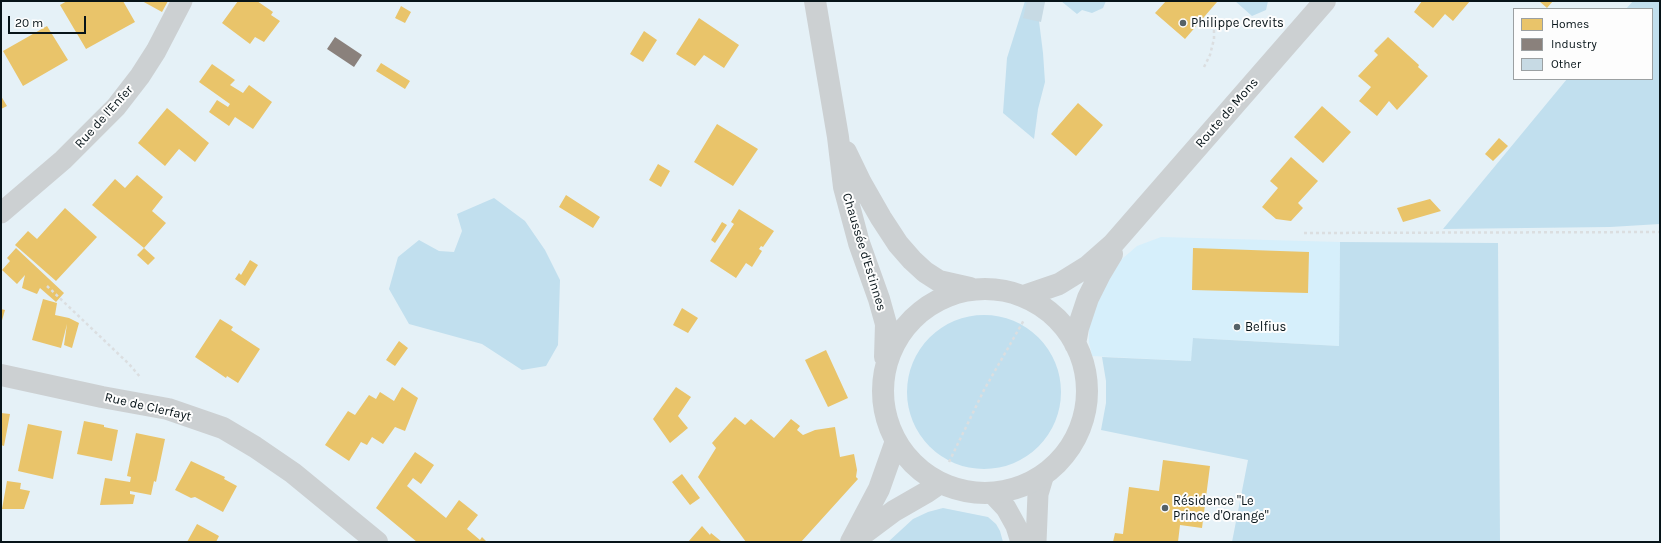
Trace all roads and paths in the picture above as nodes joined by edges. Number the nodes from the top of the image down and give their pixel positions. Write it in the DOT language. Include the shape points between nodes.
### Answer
graph roads {
  1 [pos="182,1"];
  2 [pos="815,1"];
  3 [pos="1325,1"];
  4 [pos="1214,30"];
  5 [pos="1204,67"];
  6 [pos="838,137"];
  7 [pos="1,213"];
  8 [pos="1130,226"];
  9 [pos="1660,232"];
  10 [pos="1304,233"];
  11 [pos="48,286"];
  12 [pos="973,289"];
  13 [pos="1029,298"];
  14 [pos="1075,344"];
  15 [pos="885,367"];
  16 [pos="1,375"];
  17 [pos="144,381"];
  18 [pos="896,441"];
  19 [pos="1044,474"];
  20 [pos="940,483"];
  21 [pos="992,493"];
  22 [pos="377,542"];
  23 [pos="851,542"];
  24 [pos="1021,542"];
  25 [pos="1036,542"];
  1 -- 7 [label="street, Rue de l'Enfer" via="156,51 116,107 63,160"];
  2 -- 6 [label="main road, Chaussée d'Estinnes"];
  3 -- 8 [label="main road, Route de Mons"];
  4 -- 5 [label="path" via="1212,50"];
  6 -- 12 [label="main road, Chaussée d'Estinnes" via="881,218 912,260 939,282"];
  6 -- 15 [label="main road, Chaussée d'Estinnes" via="844,187 886,324"];
  8 -- 13 [label="main road, Route de Mons" via="1088,266"];
  8 -- 14 [label="main road, Route de Mons" via="1088,298"];
  9 -- 10 [label="path"];
  11 -- 17 [label="path"];
  12 -- 13 [label="main road" via="990,288"];
  12 -- 15 [label="main road" via="943,297 917,314 897,338"];
  13 -- 14 [label="main road" via="1058,319"];
  13 -- 20 [label="path"];
  14 -- 19 [label="main road" via="1083,363 1087,384 1081,425 1060,460"];
  15 -- 18 [label="main road" via="884,405 888,424"];
  16 -- 22 [label="main road, Rue de Clerfayt" via="168,409 223,428 293,473"];
  18 -- 20 [label="main road" via="922,472"];
  18 -- 23 [label="main road" via="879,489"];
  19 -- 21 [label="main road" via="1020,487"];
  19 -- 25 [label="street" via="1038,494"];
  20 -- 21 [label="main road" via="956,489"];
  20 -- 23 [label="main road" via="894,511"];
  21 -- 24 [label="street" via="1006,508"];
}
